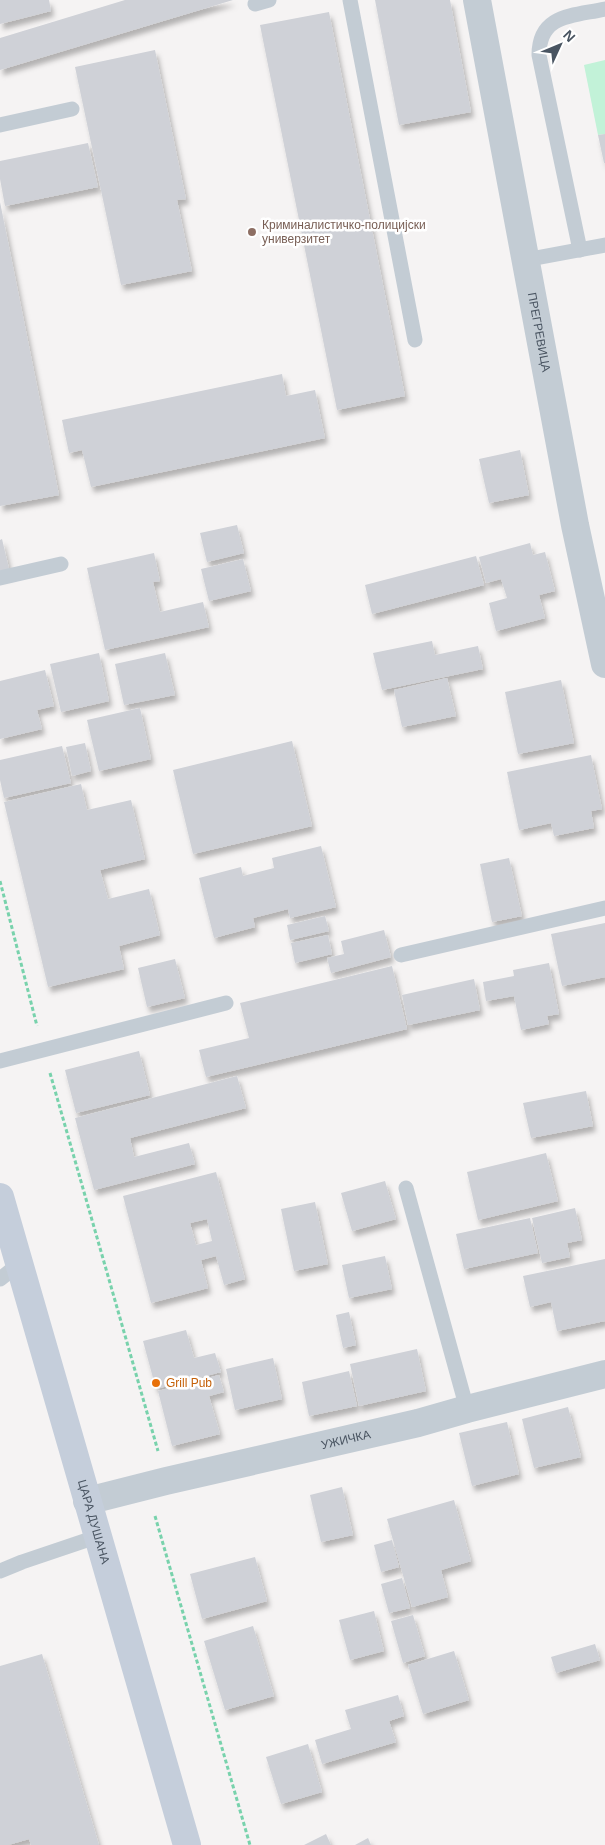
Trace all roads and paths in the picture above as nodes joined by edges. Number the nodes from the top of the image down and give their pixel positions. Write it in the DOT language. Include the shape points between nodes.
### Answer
graph roads {
  1 [pos="350,0"];
  2 [pos="477,0"];
  3 [pos="605,9"];
  4 [pos="72,109"];
  5 [pos="0,125"];
  6 [pos="605,245"];
  7 [pos="580,250"];
  8 [pos="525,260"];
  9 [pos="415,340"];
  10 [pos="61,564"];
  11 [pos="0,578"];
  12 [pos="605,664"];
  13 [pos="0,881"];
  14 [pos="605,908"];
  15 [pos="401,955"];
  16 [pos="226,1003"];
  17 [pos="43,1050"];
  18 [pos="0,1061"];
  19 [pos="406,1188"];
  20 [pos="0,1197"];
  21 [pos="9,1272"];
  22 [pos="605,1374"];
  23 [pos="467,1409"];
  24 [pos="166,1481"];
  25 [pos="87,1501"];
  26 [pos="99,1536"];
  27 [pos="0,1571"];
  28 [pos="187,1845"];
  29 [pos="250,1845"];
  1 -- 9 [label="lane"];
  2 -- 8 [label="street, ПРЕГРЕВИЦА"];
  3 -- 7 [label="lane" via="556,20 544,30 539,41 539,54"];
  4 -- 5 [label="lane"];
  6 -- 7 [label="lane"];
  7 -- 8 [label="lane"];
  8 -- 12 [label="street, ПРЕГРЕВИЦА"];
  10 -- 11 [label="lane"];
  13 -- 17 [label="path"];
  14 -- 15 [label="lane"];
  16 -- 17 [label="lane"];
  17 -- 18 [label="lane"];
  17 -- 24 [label="path"];
  19 -- 23 [label="lane"];
  20 -- 21 [label="main road, ЦАРА ДУШАНА"];
  21 -- 25 [label="main road, ЦАРА ДУШАНА"];
  22 -- 23 [label="street, УЖИЧКА"];
  23 -- 24 [label="street, УЖИЧКА"];
  24 -- 25 [label="street, УЖИЧКА"];
  24 -- 29 [label="path" via="154,1512"];
  25 -- 26 [label="main road, ЦАРА ДУШАНА"];
  26 -- 27 [label="lane"];
  26 -- 28 [label="main road, ЦАРА ДУШАНА"];
}
